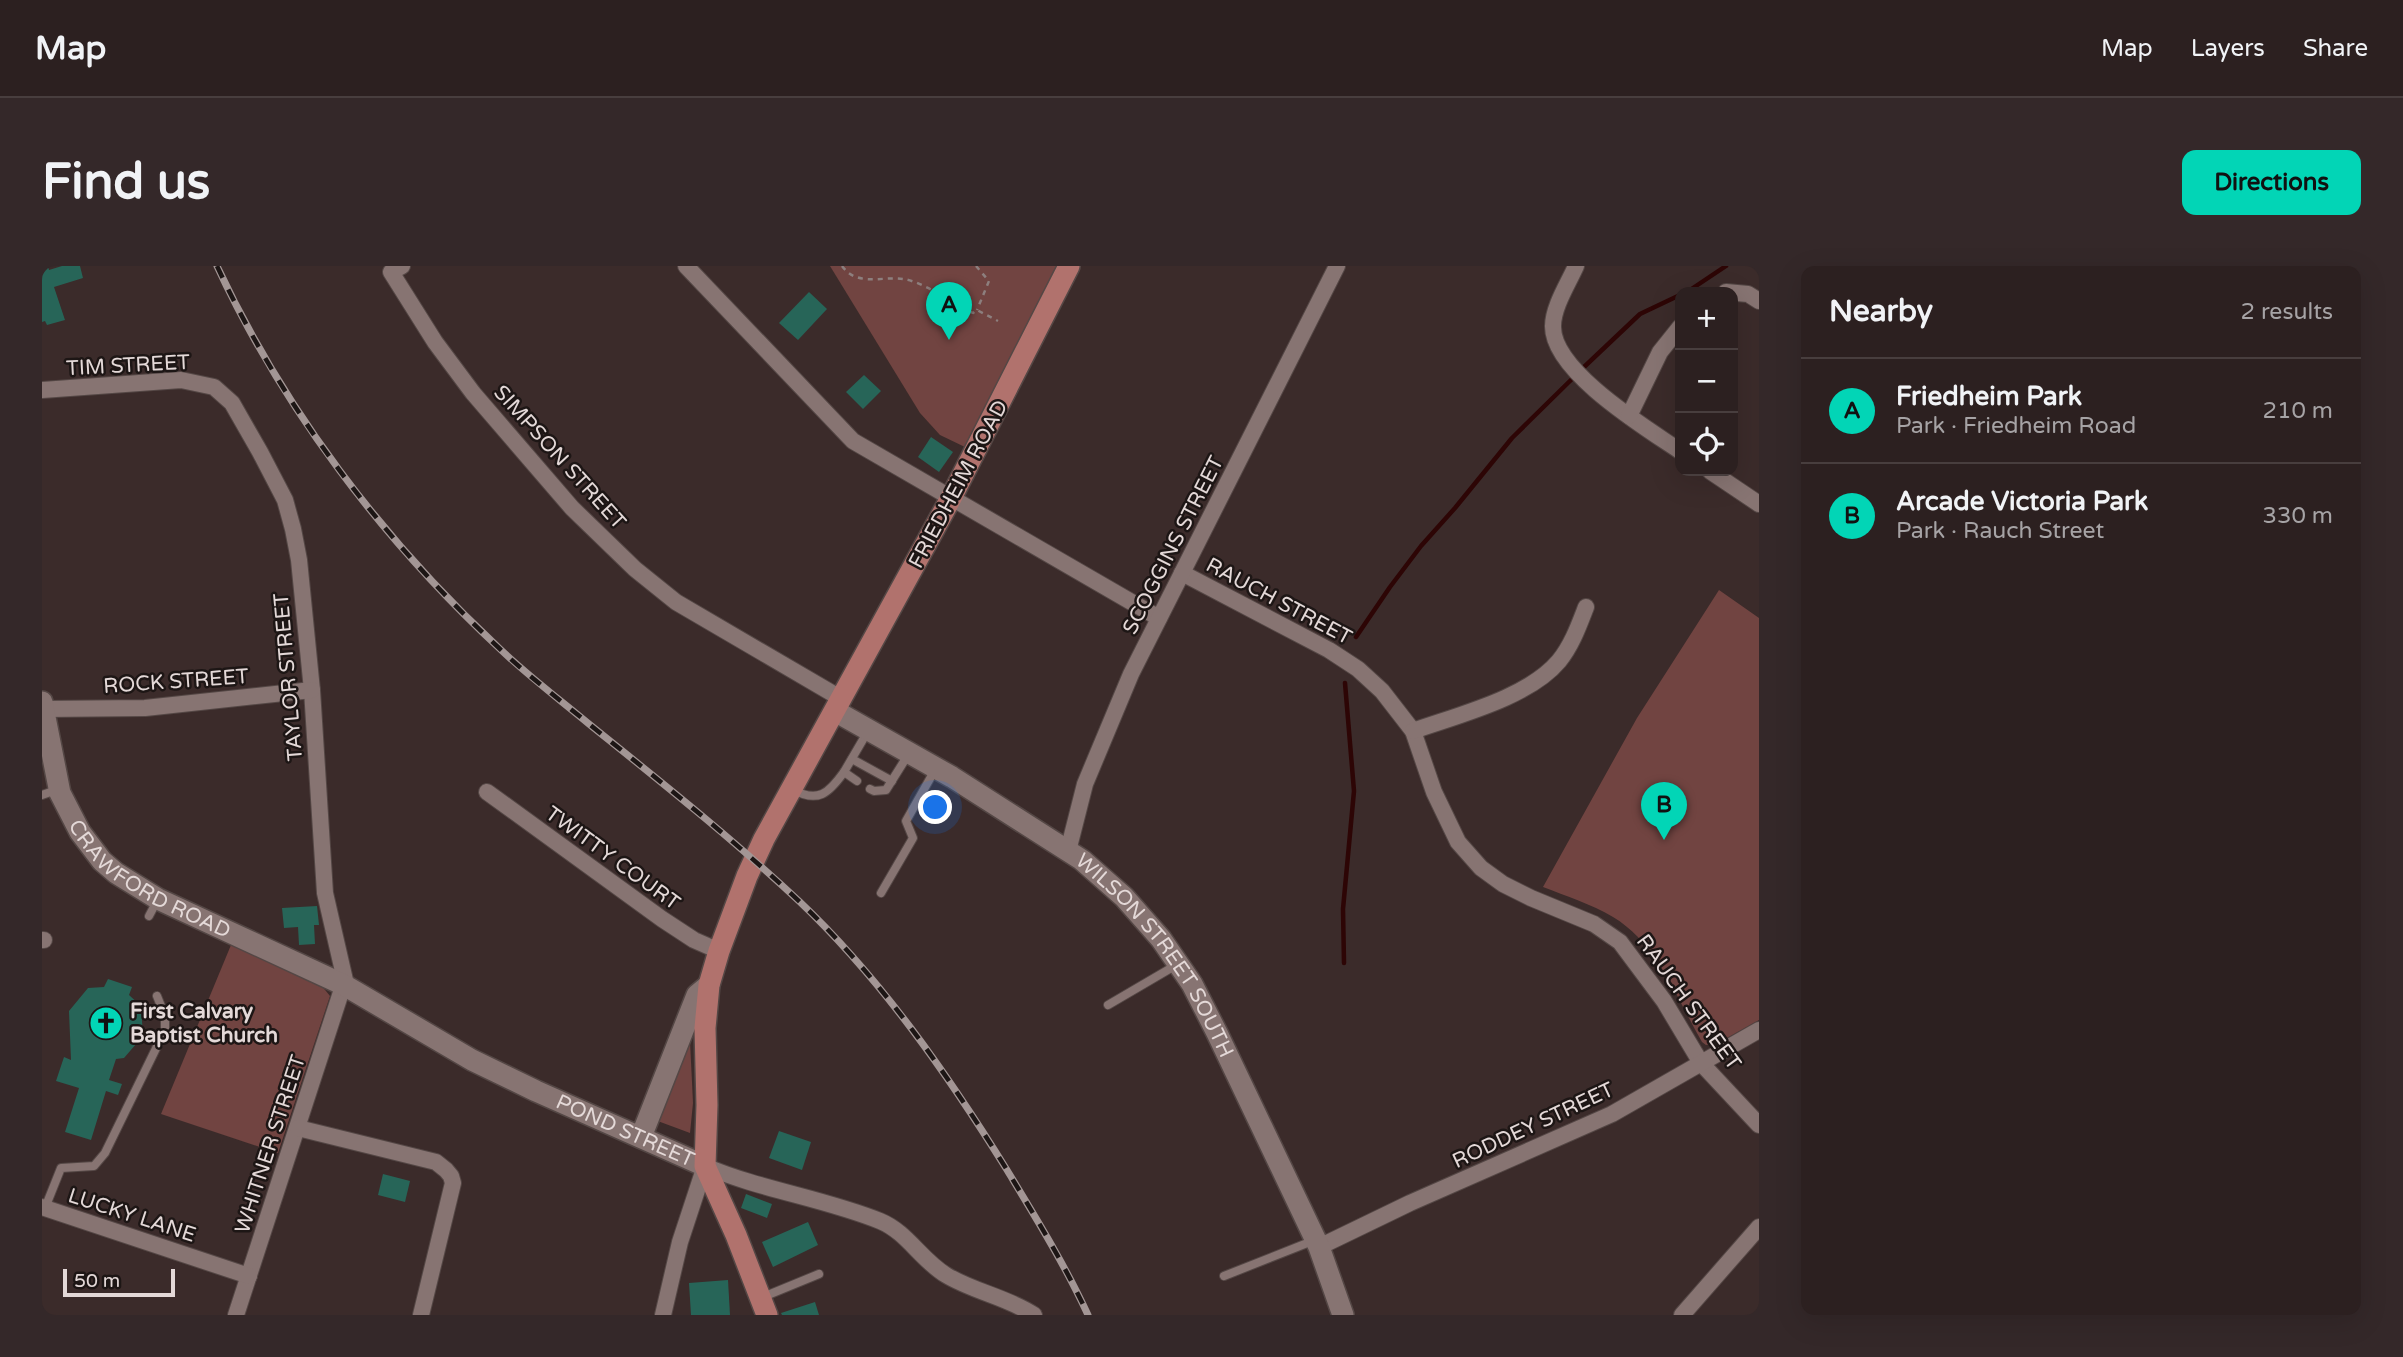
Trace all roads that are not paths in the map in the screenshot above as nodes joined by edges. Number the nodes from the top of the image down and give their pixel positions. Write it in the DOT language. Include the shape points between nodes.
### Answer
graph roads {
  1 [pos="686,266"];
  2 [pos="1069,266"];
  3 [pos="1337,266"];
  4 [pos="1576,266"];
  5 [pos="397,269"];
  6 [pos="1738,293"];
  7 [pos="1759,301"];
  8 [pos="1675,333"];
  9 [pos="214,387"];
  10 [pos="42,390"];
  11 [pos="1629,416"];
  12 [pos="1675,448"];
  13 [pos="1719,476"];
  14 [pos="951,498"];
  15 [pos="1757,498"];
  16 [pos="1182,573"];
  17 [pos="1586,607"];
  18 [pos="1159,618"];
  19 [pos="312,690"];
  20 [pos="838,705"];
  21 [pos="42,707"];
  22 [pos="868,730"];
  23 [pos="1413,731"];
  24 [pos="909,753"];
  25 [pos="852,759"];
  26 [pos="936,768"];
  27 [pos="844,772"];
  28 [pos="857,781"];
  29 [pos="892,781"];
  30 [pos="792,789"];
  31 [pos="870,789"];
  32 [pos="50,792"];
  33 [pos="487,792"];
  34 [pos="1068,851"];
  35 [pos="881,893"];
  36 [pos="719,951"];
  37 [pos="1178,964"];
  38 [pos="344,985"];
  39 [pos="709,985"];
  40 [pos="157,996"];
  41 [pos="1108,1005"];
  42 [pos="1759,1030"];
  43 [pos="1702,1063"];
  44 [pos="1759,1125"];
  45 [pos="298,1128"];
  46 [pos="641,1137"];
  47 [pos="705,1166"];
  48 [pos="43,1207"];
  49 [pos="1759,1227"];
  50 [pos="1317,1243"];
  51 [pos="818,1274"];
  52 [pos="249,1276"];
  53 [pos="1224,1276"];
  54 [pos="764,1307"];
  55 [pos="236,1315"];
  56 [pos="421,1315"];
  57 [pos="663,1315"];
  58 [pos="1034,1315"];
  59 [pos="1343,1315"];
  60 [pos="1682,1315"];
  1 -- 14 [label="street" via="843,433"];
  2 -- 14 [label="main road, FRIEDHEIM ROAD"];
  3 -- 16 [label="street, SCOGGINS STREET"];
  4 -- 11 [label="street" via="1553,320 1556,343 1589,384"];
  5 -- 20 [label="street, SIMPSON STREET" via="435,342 572,508 677,602"];
  6 -- 7 [label="street"];
  8 -- 11 [label="street" via="1660,352"];
  9 -- 10 [label="street, TIM STREET" via="181,380"];
  9 -- 19 [label="street, TAYLOR STREET" via="232,403 285,500 299,560"];
  11 -- 12 [label="street"];
  13 -- 15 [label="street"];
  14 -- 18 [label="street"];
  14 -- 20 [label="main road, FRIEDHEIM ROAD"];
  16 -- 18 [label="street, SCOGGINS STREET"];
  16 -- 23 [label="street, RAUCH STREET" via="1300,632 1359,669"];
  17 -- 23 [label="street" via="1560,660 1525,690"];
  18 -- 34 [label="street, SCOGGINS STREET" via="1085,784"];
  19 -- 21 [label="street, ROCK STREET" via="145,708"];
  19 -- 38 [label="street, TAYLOR STREET" via="324,894"];
  20 -- 22 [label="street, WILSON STREET SOUTH"];
  20 -- 30 [label="main road, FRIEDHEIM ROAD"];
  21 -- 32 [label="street, CRAWFORD ROAD"];
  22 -- 24 [label="street, WILSON STREET SOUTH"];
  22 -- 25 [label="lane"];
  23 -- 43 [label="street, RAUCH STREET" via="1458,842 1503,884 1594,924 1620,942"];
  24 -- 26 [label="street, WILSON STREET SOUTH"];
  24 -- 29 [label="lane"];
  25 -- 27 [label="lane"];
  25 -- 29 [label="lane"];
  26 -- 34 [label="street, WILSON STREET SOUTH"];
  26 -- 35 [label="lane" via="905,821 913,838"];
  27 -- 28 [label="lane"];
  27 -- 30 [label="lane" via="831,791 812,796"];
  29 -- 31 [label="lane" via="886,790"];
  30 -- 36 [label="main road, FRIEDHEIM ROAD" via="747,876"];
  32 -- 38 [label="street, CRAWFORD ROAD" via="102,860 154,908"];
  33 -- 36 [label="street, TWITTY COURT" via="662,919"];
  34 -- 37 [label="street, WILSON STREET SOUTH" via="1124,897"];
  36 -- 39 [label="main road, FRIEDHEIM ROAD"];
  37 -- 41 [label="lane"];
  37 -- 50 [label="street, WILSON STREET SOUTH" via="1217,1033"];
  38 -- 45 [label="street, WHITNER STREET"];
  38 -- 46 [label="street, POND STREET" via="472,1060"];
  39 -- 46 [label="street" via="697,995"];
  39 -- 47 [label="main road, FRIEDHEIM ROAD"];
  40 -- 48 [label="lane" via="165,1030 104,1153 94,1166 61,1168"];
  42 -- 43 [label="street, RODDEY STREET"];
  43 -- 44 [label="street, RAUCH STREET"];
  43 -- 50 [label="street, RODDEY STREET" via="1612,1114"];
  45 -- 52 [label="street, WHITNER STREET"];
  45 -- 56 [label="street" via="436,1162 451,1176"];
  46 -- 47 [label="street, POND STREET"];
  47 -- 54 [label="main road"];
  47 -- 57 [label="street"];
  47 -- 58 [label="street, POND STREET" via="744,1182 883,1222 954,1280"];
  48 -- 52 [label="street, LUCKY LANE"];
  49 -- 60 [label="street"];
  50 -- 53 [label="lane"];
  50 -- 59 [label="street, WILSON STREET SOUTH"];
  51 -- 54 [label="lane"];
  52 -- 55 [label="street, WHITNER STREET"];
}
